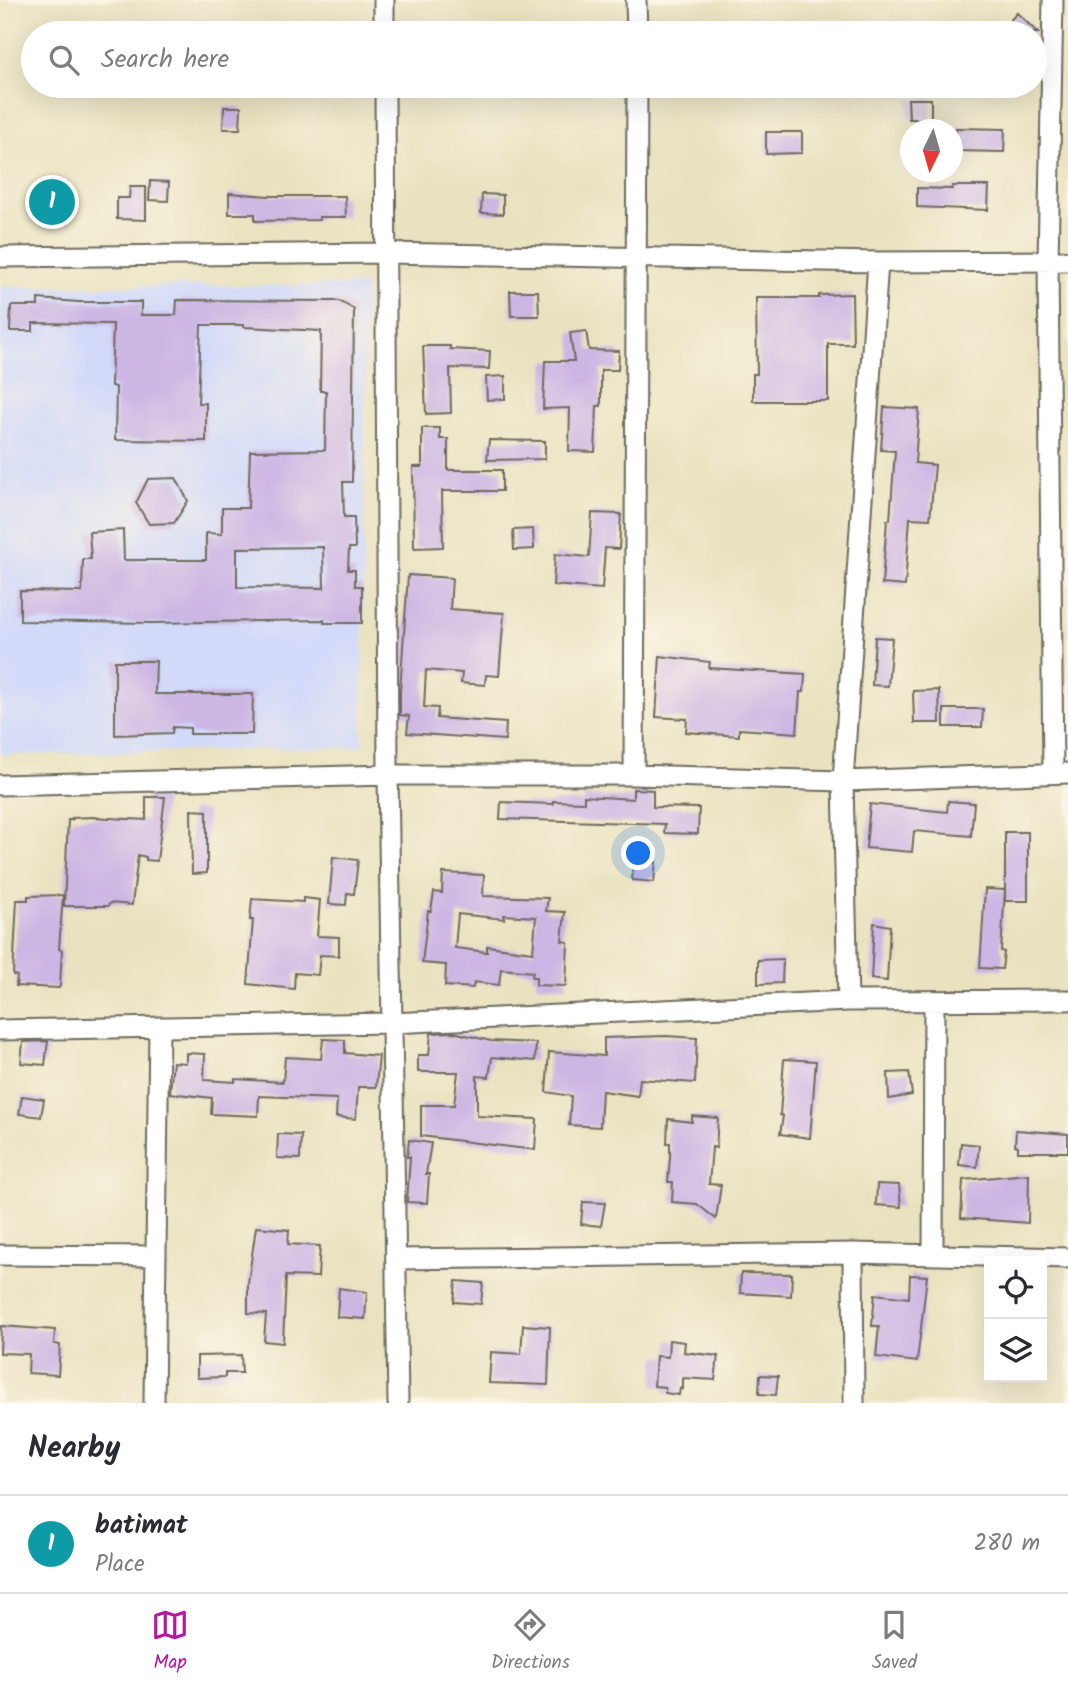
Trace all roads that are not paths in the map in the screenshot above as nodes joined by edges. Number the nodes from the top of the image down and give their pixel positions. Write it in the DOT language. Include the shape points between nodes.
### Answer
graph roads {
  1 [pos="384,0"];
  2 [pos="636,0"];
  3 [pos="1053,0"];
  4 [pos="384,21"];
  5 [pos="636,21"];
  6 [pos="385,98"];
  7 [pos="637,98"];
  8 [pos="386,253"];
  9 [pos="638,256"];
  10 [pos="0,257"];
  11 [pos="878,262"];
  12 [pos="1058,262"];
  13 [pos="1060,773"];
  14 [pos="388,775"];
  15 [pos="634,775"];
  16 [pos="843,781"];
  17 [pos="0,785"];
  18 [pos="1068,1000"];
  19 [pos="848,1001"];
  20 [pos="934,1001"];
  21 [pos="392,1023"];
  22 [pos="159,1027"];
  23 [pos="0,1030"];
  24 [pos="853,1253"];
  25 [pos="0,1255"];
  26 [pos="933,1255"];
  27 [pos="156,1256"];
  28 [pos="1068,1258"];
  29 [pos="396,1259"];
  30 [pos="154,1403"];
  31 [pos="398,1403"];
  32 [pos="853,1403"];
  1 -- 4 [label="street"];
  2 -- 5 [label="street"];
  3 -- 12 [label="street"];
  6 -- 8 [label="street"];
  7 -- 9 [label="street"];
  8 -- 9 [label="street"];
  8 -- 10 [label="street"];
  8 -- 14 [label="street"];
  9 -- 11 [label="street"];
  9 -- 15 [label="street"];
  11 -- 12 [label="street"];
  11 -- 16 [label="street"];
  12 -- 13 [label="street"];
  13 -- 16 [label="street"];
  14 -- 15 [label="street"];
  14 -- 17 [label="street"];
  14 -- 21 [label="street"];
  15 -- 16 [label="street"];
  16 -- 19 [label="street"];
  18 -- 20 [label="street"];
  19 -- 20 [label="street"];
  19 -- 21 [label="street"];
  20 -- 26 [label="street"];
  21 -- 22 [label="street"];
  21 -- 29 [label="street"];
  22 -- 23 [label="street"];
  22 -- 27 [label="street"];
  24 -- 26 [label="street"];
  24 -- 29 [label="street"];
  24 -- 32 [label="street"];
  25 -- 27 [label="street"];
  26 -- 28 [label="street"];
  27 -- 30 [label="street"];
  29 -- 31 [label="street"];
}
